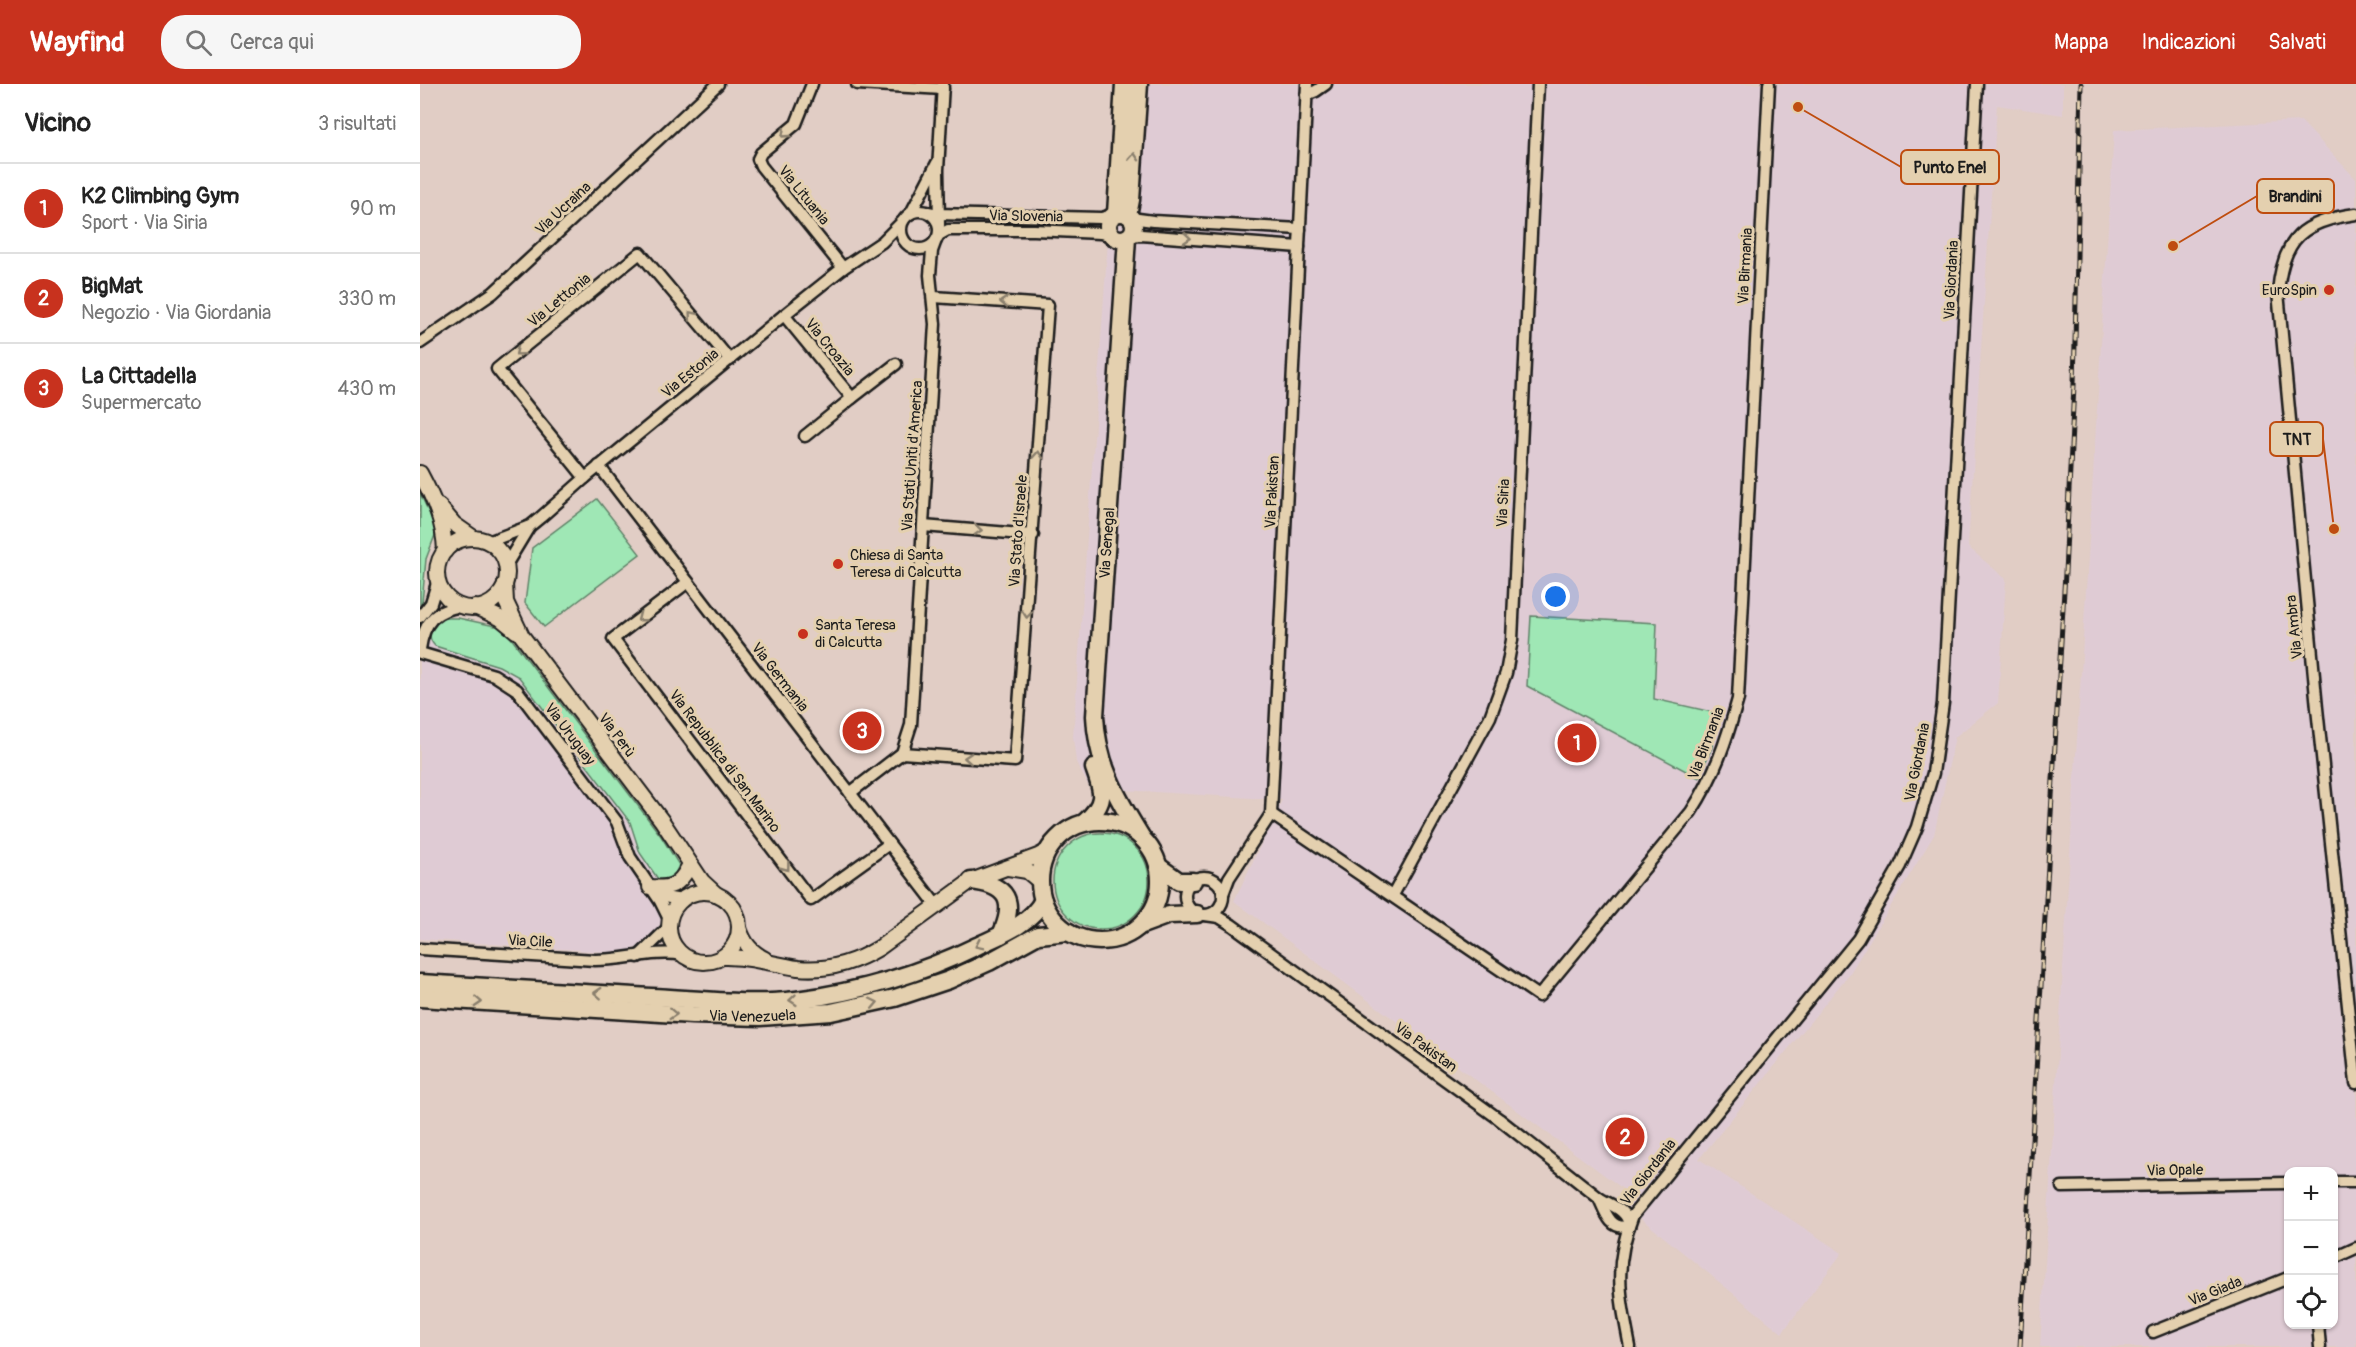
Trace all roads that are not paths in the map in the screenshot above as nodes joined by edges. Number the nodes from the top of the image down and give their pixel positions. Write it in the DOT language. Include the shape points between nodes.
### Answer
graph roads {
  1 [pos="718,84"];
  2 [pos="812,84"];
  3 [pos="857,84"];
  4 [pos="1124,84"];
  5 [pos="1139,84"];
  6 [pos="1326,84"];
  7 [pos="1538,84"];
  8 [pos="1769,84"];
  9 [pos="1977,84"];
  10 [pos="943,86"];
  11 [pos="1306,89"];
  12 [pos="938,160"];
  13 [pos="910,213"];
  14 [pos="2356,214"];
  15 [pos="1122,215"];
  16 [pos="938,221"];
  17 [pos="902,222"];
  18 [pos="1300,229"];
  19 [pos="1121,237"];
  20 [pos="910,246"];
  21 [pos="1299,247"];
  22 [pos="872,248"];
  23 [pos="843,268"];
  24 [pos="930,274"];
  25 [pos="934,297"];
  26 [pos="784,315"];
  27 [pos="420,343"];
  28 [pos="730,360"];
  29 [pos="896,364"];
  30 [pos="852,398"];
  31 [pos="805,436"];
  32 [pos="599,466"];
  33 [pos="420,473"];
  34 [pos="585,478"];
  35 [pos="434,500"];
  36 [pos="923,525"];
  37 [pos="530,526"];
  38 [pos="1033,535"];
  39 [pos="474,538"];
  40 [pos="489,542"];
  41 [pos="445,551"];
  42 [pos="506,565"];
  43 [pos="438,580"];
  44 [pos="687,582"];
  45 [pos="505,584"];
  46 [pos="469,607"];
  47 [pos="420,617"];
  48 [pos="522,636"];
  49 [pos="420,651"];
  50 [pos="902,753"];
  51 [pos="850,793"];
  52 [pos="1271,814"];
  53 [pos="1085,822"];
  54 [pos="1142,838"];
  55 [pos="889,844"];
  56 [pos="1047,851"];
  57 [pos="685,854"];
  58 [pos="1158,866"];
  59 [pos="1006,867"];
  60 [pos="688,868"];
  61 [pos="1229,878"];
  62 [pos="971,881"];
  63 [pos="1039,881"];
  64 [pos="1193,881"];
  65 [pos="1216,881"];
  66 [pos="650,887"];
  67 [pos="716,894"];
  68 [pos="1393,896"];
  69 [pos="1223,897"];
  70 [pos="684,899"];
  71 [pos="1042,900"];
  72 [pos="937,906"];
  73 [pos="1201,914"];
  74 [pos="669,924"];
  75 [pos="1142,925"];
  76 [pos="1232,925"];
  77 [pos="739,928"];
  78 [pos="1069,932"];
  79 [pos="1001,934"];
  80 [pos="420,949"];
  81 [pos="683,955"];
  82 [pos="638,957"];
  83 [pos="723,957"];
  84 [pos="772,963"];
  85 [pos="420,982"];
  86 [pos="420,998"];
  87 [pos="2356,1083"];
  88 [pos="2338,1182"];
  89 [pos="2356,1182"];
  90 [pos="2284,1183"];
  91 [pos="2062,1187"];
  92 [pos="1599,1198"];
  93 [pos="1638,1206"];
  94 [pos="1618,1209"];
  95 [pos="1614,1224"];
  96 [pos="1629,1226"];
  97 [pos="1622,1246"];
  98 [pos="2356,1248"];
  99 [pos="2338,1256"];
  100 [pos="2284,1280"];
  101 [pos="2318,1329"];
  102 [pos="2153,1332"];
  103 [pos="1630,1347"];
  104 [pos="2320,1347"];
  1 -- 27 [label="street, Via Ucraina" via="493,293"];
  2 -- 23 [label="street, Via Lituania, one-way" via="796,124 758,159"];
  3 -- 10 [label="street"];
  4 -- 15 [label="main road"];
  15 -- 5 [label="main road, one-way" via="1131,200"];
  6 -- 11 [label="street" via="1316,91"];
  7 -- 68 [label="street, Via Siria" via="1512,640 1506,673 1490,717"];
  8 -- 68 [label="street, Via Birmania" via="1738,699 1708,785 1539,996"];
  9 -- 93 [label="street, Via Giordania" via="1943,703 1930,786 1900,866 1858,939"];
  10 -- 12 [label="street, Via Stati Uniti d'America"];
  11 -- 18 [label="street, Via Pakistan"];
  12 -- 13 [label="street, Via Stati Uniti d'America"];
  12 -- 16 [label="street, Via Stati Uniti d'America"];
  13 -- 16 [label="street" via="916,211"];
  13 -- 17 [label="street"];
  14 -- 87 [label="street, Via Ambra" via="2327,219 2300,234 2283,260 2278,292"];
  15 -- 16 [label="street, Via Slovenia"];
  15 -- 18 [label="street, Via Slovenia"];
  15 -- 19 [label="main road" via="1134,225"];
  15 -- 19 [label="main road" via="1108,226"];
  16 -- 19 [label="street, Via Slovenia" via="948,230 1034,230"];
  16 -- 20 [label="street" via="926,248"];
  16 -- 24 [label="street, Via Stati Uniti d'America"];
  17 -- 20 [label="street" via="901,233"];
  17 -- 22 [label="street, Via Estonia"];
  18 -- 21 [label="street, Via Pakistan"];
  19 -- 21 [label="street, Via Slovenia, one-way" via="1141,235"];
  19 -- 53 [label="main road, Via Senegal" via="1084,715 1102,798"];
  19 -- 54 [label="main road, Via Senegal" via="1095,716 1100,756"];
  20 -- 22 [label="street, Via Estonia" via="897,243"];
  20 -- 24 [label="street, Via Stati Uniti d'America"];
  21 -- 52 [label="street, Via Pakistan"];
  22 -- 23 [label="street, Via Estonia"];
  23 -- 26 [label="street, Via Estonia"];
  24 -- 25 [label="street, Via Stati Uniti d'America"];
  25 -- 36 [label="street, Via Stati Uniti d'America"];
  38 -- 25 [label="street, Via Stato d'Israele, one-way" via="1048,305"];
  26 -- 28 [label="street, Via Estonia"];
  26 -- 30 [label="street, Via Croazia"];
  28 -- 32 [label="street, Via Estonia"];
  28 -- 34 [label="street, Via Lettonia, one-way" via="640,253 497,369"];
  29 -- 30 [label="street, Via Croazia"];
  30 -- 31 [label="street, Via Croazia"];
  32 -- 34 [label="street, Via Estonia"];
  32 -- 44 [label="street, Via Germania"];
  33 -- 35 [label="street"];
  34 -- 37 [label="street, Via Estonia"];
  35 -- 39 [label="street" via="454,524"];
  35 -- 41 [label="street" via="444,530"];
  36 -- 38 [label="street, one-way"];
  36 -- 50 [label="street, Via Stati Uniti d'America" via="911,725"];
  37 -- 40 [label="street, Via Estonia"];
  37 -- 42 [label="street, Via Estonia"];
  38 -- 50 [label="street, Via Stato d'Israele, one-way" via="1015,761"];
  39 -- 40 [label="street"];
  39 -- 41 [label="street" via="458,541"];
  40 -- 42 [label="street"];
  41 -- 43 [label="street"];
  42 -- 45 [label="street, Via Perù"];
  43 -- 46 [label="street, Via Perù" via="447,596"];
  43 -- 47 [label="street" via="431,603"];
  44 -- 51 [label="street, Via Germania"];
  44 -- 55 [label="street, Via Repubblica di San Marino, one-way" via="613,639 811,900"];
  45 -- 46 [label="street" via="494,600"];
  45 -- 48 [label="street, Via Perù" via="506,602"];
  46 -- 48 [label="street, Via Perù" via="500,618"];
  46 -- 49 [label="street, Via Uruguay" via="441,611 428,622 420,639"];
  48 -- 57 [label="street, Via Perù"];
  49 -- 66 [label="street, Via Uruguay" via="494,675 518,690 617,822 630,857"];
  50 -- 51 [label="street"];
  51 -- 55 [label="street, Via Germania"];
  52 -- 61 [label="street"];
  52 -- 68 [label="street, Via Birmania"];
  53 -- 54 [label="main road" via="1116,823"];
  53 -- 56 [label="main road" via="1063,832"];
  54 -- 58 [label="main road"];
  55 -- 72 [label="street, Via Germania"];
  56 -- 59 [label="street, Via Perù"];
  56 -- 63 [label="main road"];
  57 -- 60 [label="street, Via Perù"];
  57 -- 67 [label="street, Via Perù" via="702,881"];
  58 -- 64 [label="main road" via="1179,881"];
  58 -- 75 [label="main road" via="1156,903"];
  59 -- 62 [label="street, Via Perù"];
  59 -- 63 [label="street" via="1027,871"];
  60 -- 66 [label="street" via="673,886"];
  60 -- 70 [label="street, Via Perù"];
  61 -- 65 [label="street"];
  61 -- 69 [label="street"];
  62 -- 72 [label="street, Via Perù"];
  62 -- 79 [label="main road" via="993,885 1005,894 1009,913"];
  63 -- 71 [label="main road"];
  64 -- 65 [label="street" via="1204,877"];
  64 -- 73 [label="street" via="1186,890 1186,902"];
  65 -- 69 [label="street"];
  66 -- 70 [label="street" via="664,897"];
  66 -- 74 [label="street, Via Uruguay"];
  67 -- 70 [label="street" via="699,892"];
  67 -- 77 [label="street, Via Perù" via="733,907"];
  69 -- 73 [label="street" via="1216,910"];
  69 -- 76 [label="street"];
  70 -- 74 [label="street, Via Perù" via="674,909"];
  71 -- 78 [label="main road" via="1058,924"];
  71 -- 79 [label="main road, Via Venezuela" via="1028,918"];
  72 -- 84 [label="street, Via Perù" via="879,948 838,966 817,969"];
  73 -- 75 [label="main road, Via Venezuela" via="1169,915"];
  73 -- 76 [label="street, Via Pakistan"];
  74 -- 81 [label="street" via="672,942"];
  74 -- 82 [label="street"];
  75 -- 78 [label="main road, Via Venezuela" via="1128,934 1103,941"];
  76 -- 92 [label="street, Via Pakistan" via="1499,1119"];
  77 -- 83 [label="street" via="735,944"];
  77 -- 84 [label="street, Via Perù" via="750,949"];
  86 -- 78 [label="main road, Via Venezuela, one-way" via="692,1015 795,1016 895,998 949,980 1038,934"];
  79 -- 85 [label="main road, Via Venezuela, one-way" via="902,978 794,1000 693,999"];
  80 -- 82 [label="street, Via Cile" via="595,960"];
  81 -- 82 [label="street, Via Cile"];
  81 -- 83 [label="street, Via Perù" via="700,962"];
  83 -- 84 [label="street, Via Perù"];
  88 -- 89 [label="street"];
  90 -- 91 [label="street, Via Opale"];
  92 -- 94 [label="street, Via Pakistan"];
  92 -- 95 [label="street, Via Pakistan"];
  93 -- 94 [label="street"];
  93 -- 96 [label="street, Via Giordania"];
  94 -- 96 [label="street, Via Pakistan" via="1628,1218"];
  95 -- 96 [label="street"];
  95 -- 97 [label="street, Via Pakistan" via="1621,1233"];
  96 -- 97 [label="street, Via Giordania"];
  97 -- 103 [label="street, Via Giordania" via="1621,1298"];
  98 -- 99 [label="street"];
  100 -- 102 [label="street, Via Giada"];
  101 -- 104 [label="street"];
}
